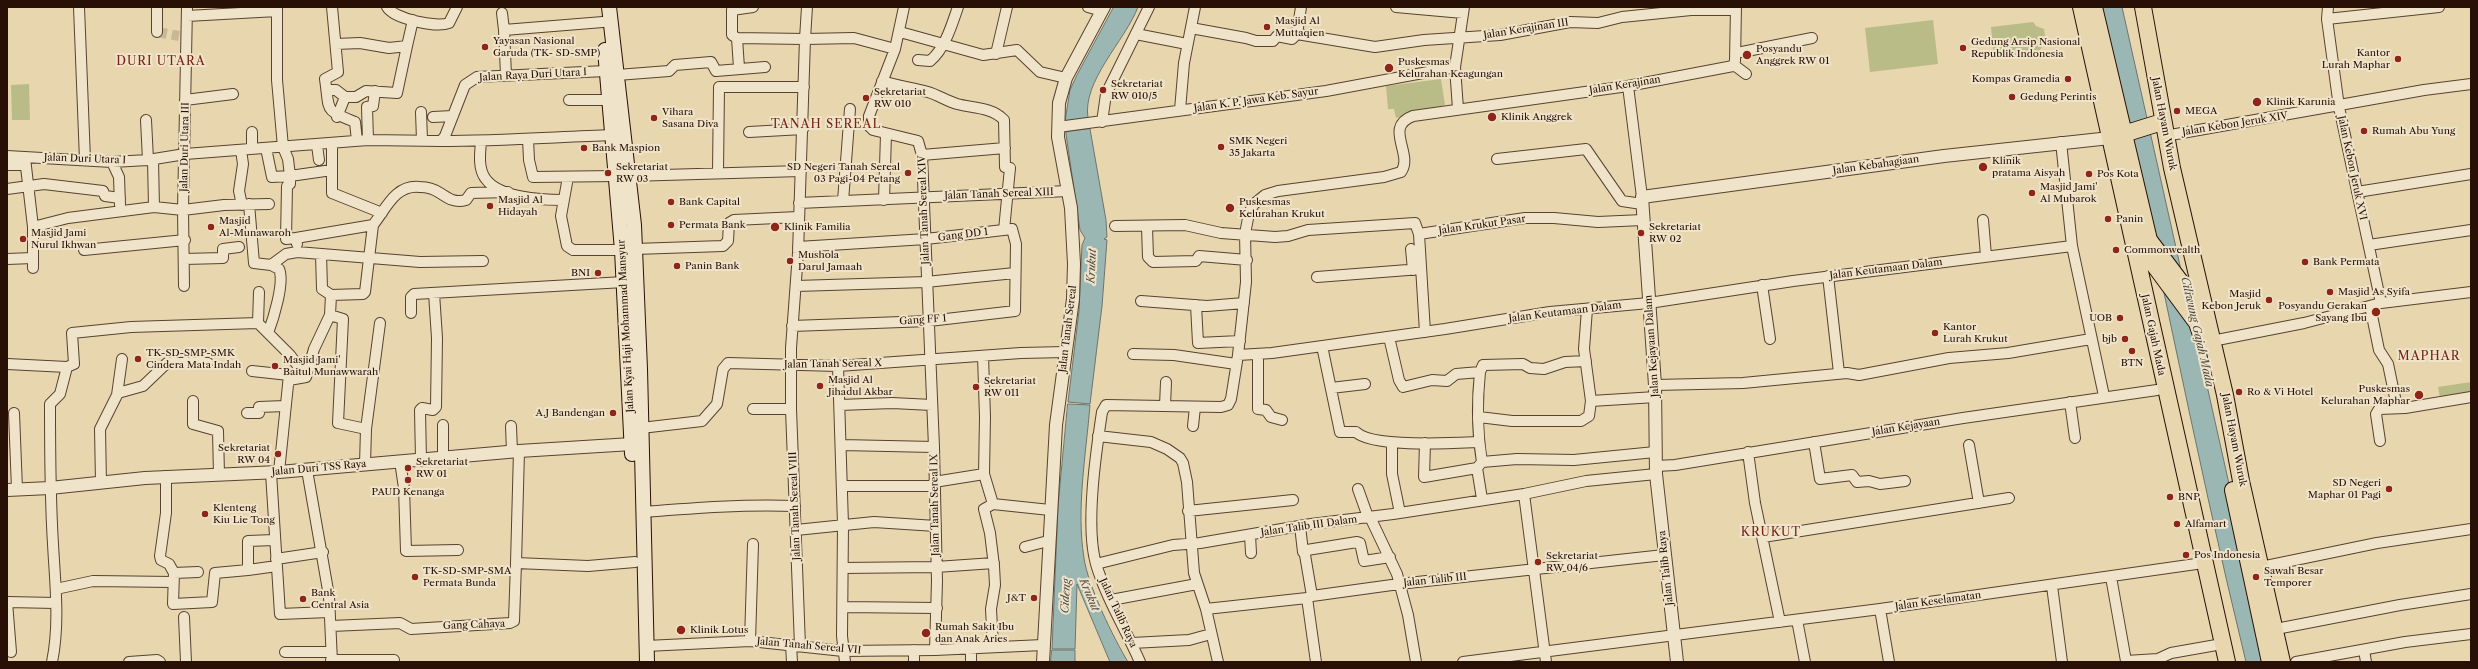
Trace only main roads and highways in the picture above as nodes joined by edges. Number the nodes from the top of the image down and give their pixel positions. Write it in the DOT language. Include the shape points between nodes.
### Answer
graph roads {
  1 [pos="601,7"];
  2 [pos="609,7"];
  3 [pos="2081,7"];
  4 [pos="2094,7"];
  5 [pos="2143,7"];
  6 [pos="613,72"];
  7 [pos="2160,128"];
  8 [pos="2119,138"];
  9 [pos="623,176"];
  10 [pos="2132,232"];
  11 [pos="629,250"];
  12 [pos="2207,337"];
  13 [pos="2228,410"];
  14 [pos="636,428"];
  15 [pos="2174,431"];
  16 [pos="636,444"];
  17 [pos="642,646"];
  18 [pos="639,662"];
  19 [pos="647,662"];
  20 [pos="2227,662"];
  21 [pos="2270,662"];
  22 [pos="2282,662"];
  1 -- 6 [label="main road, Jalan Kyai Haji Mohammad Mansyur"];
  2 -- 6 [label="main road, Jalan Kyai Haji Mohammad Mansyur"];
  3 -- 8 [label="main road, Jalan Gajah Mada"];
  4 -- 8 [label="main road, Jalan Gajah Mada"];
  5 -- 7 [label="main road, Jalan Hayam Wuruk"];
  6 -- 9 [label="main road, Jalan Kyai Haji Mohammad Mansyur"];
  6 -- 9 [label="main road, Jalan Kyai Haji Mohammad Mansyur" via="609,100 612,135"];
  7 -- 8 [label="main road"];
  7 -- 12 [label="main road, Jalan Hayam Wuruk"];
  8 -- 10 [label="main road, Jalan Gajah Mada"];
  8 -- 13 [label="main road, Jalan Gajah Mada" via="2152,245 2192,294 2204,316"];
  8 -- 15 [label="main road" via="2110,172 2165,423"];
  9 -- 11 [label="main road, Jalan Kyai Haji Mohammad Mansyur"];
  10 -- 12 [label="main road"];
  10 -- 15 [label="main road, Jalan Gajah Mada"];
  11 -- 14 [label="main road, Jalan Kyai Haji Mohammad Mansyur"];
  11 -- 14 [label="main road, Jalan Kyai Haji Mohammad Mansyur" via="624,282"];
  12 -- 13 [label="main road, Jalan Hayam Wuruk"];
  12 -- 21 [label="main road, Jalan Hayam Wuruk" via="2237,515"];
  13 -- 22 [label="main road, Jalan Hayam Wuruk"];
  14 -- 16 [label="main road, Jalan Kyai Haji Mohammad Mansyur"];
  15 -- 20 [label="main road, Jalan Gajah Mada"];
  16 -- 17 [label="main road, Jalan Kyai Haji Mohammad Mansyur" via="635,562"];
  16 -- 17 [label="main road, Jalan Kyai Haji Mohammad Mansyur" via="643,512"];
  17 -- 18 [label="main road"];
  17 -- 19 [label="main road"];
}
